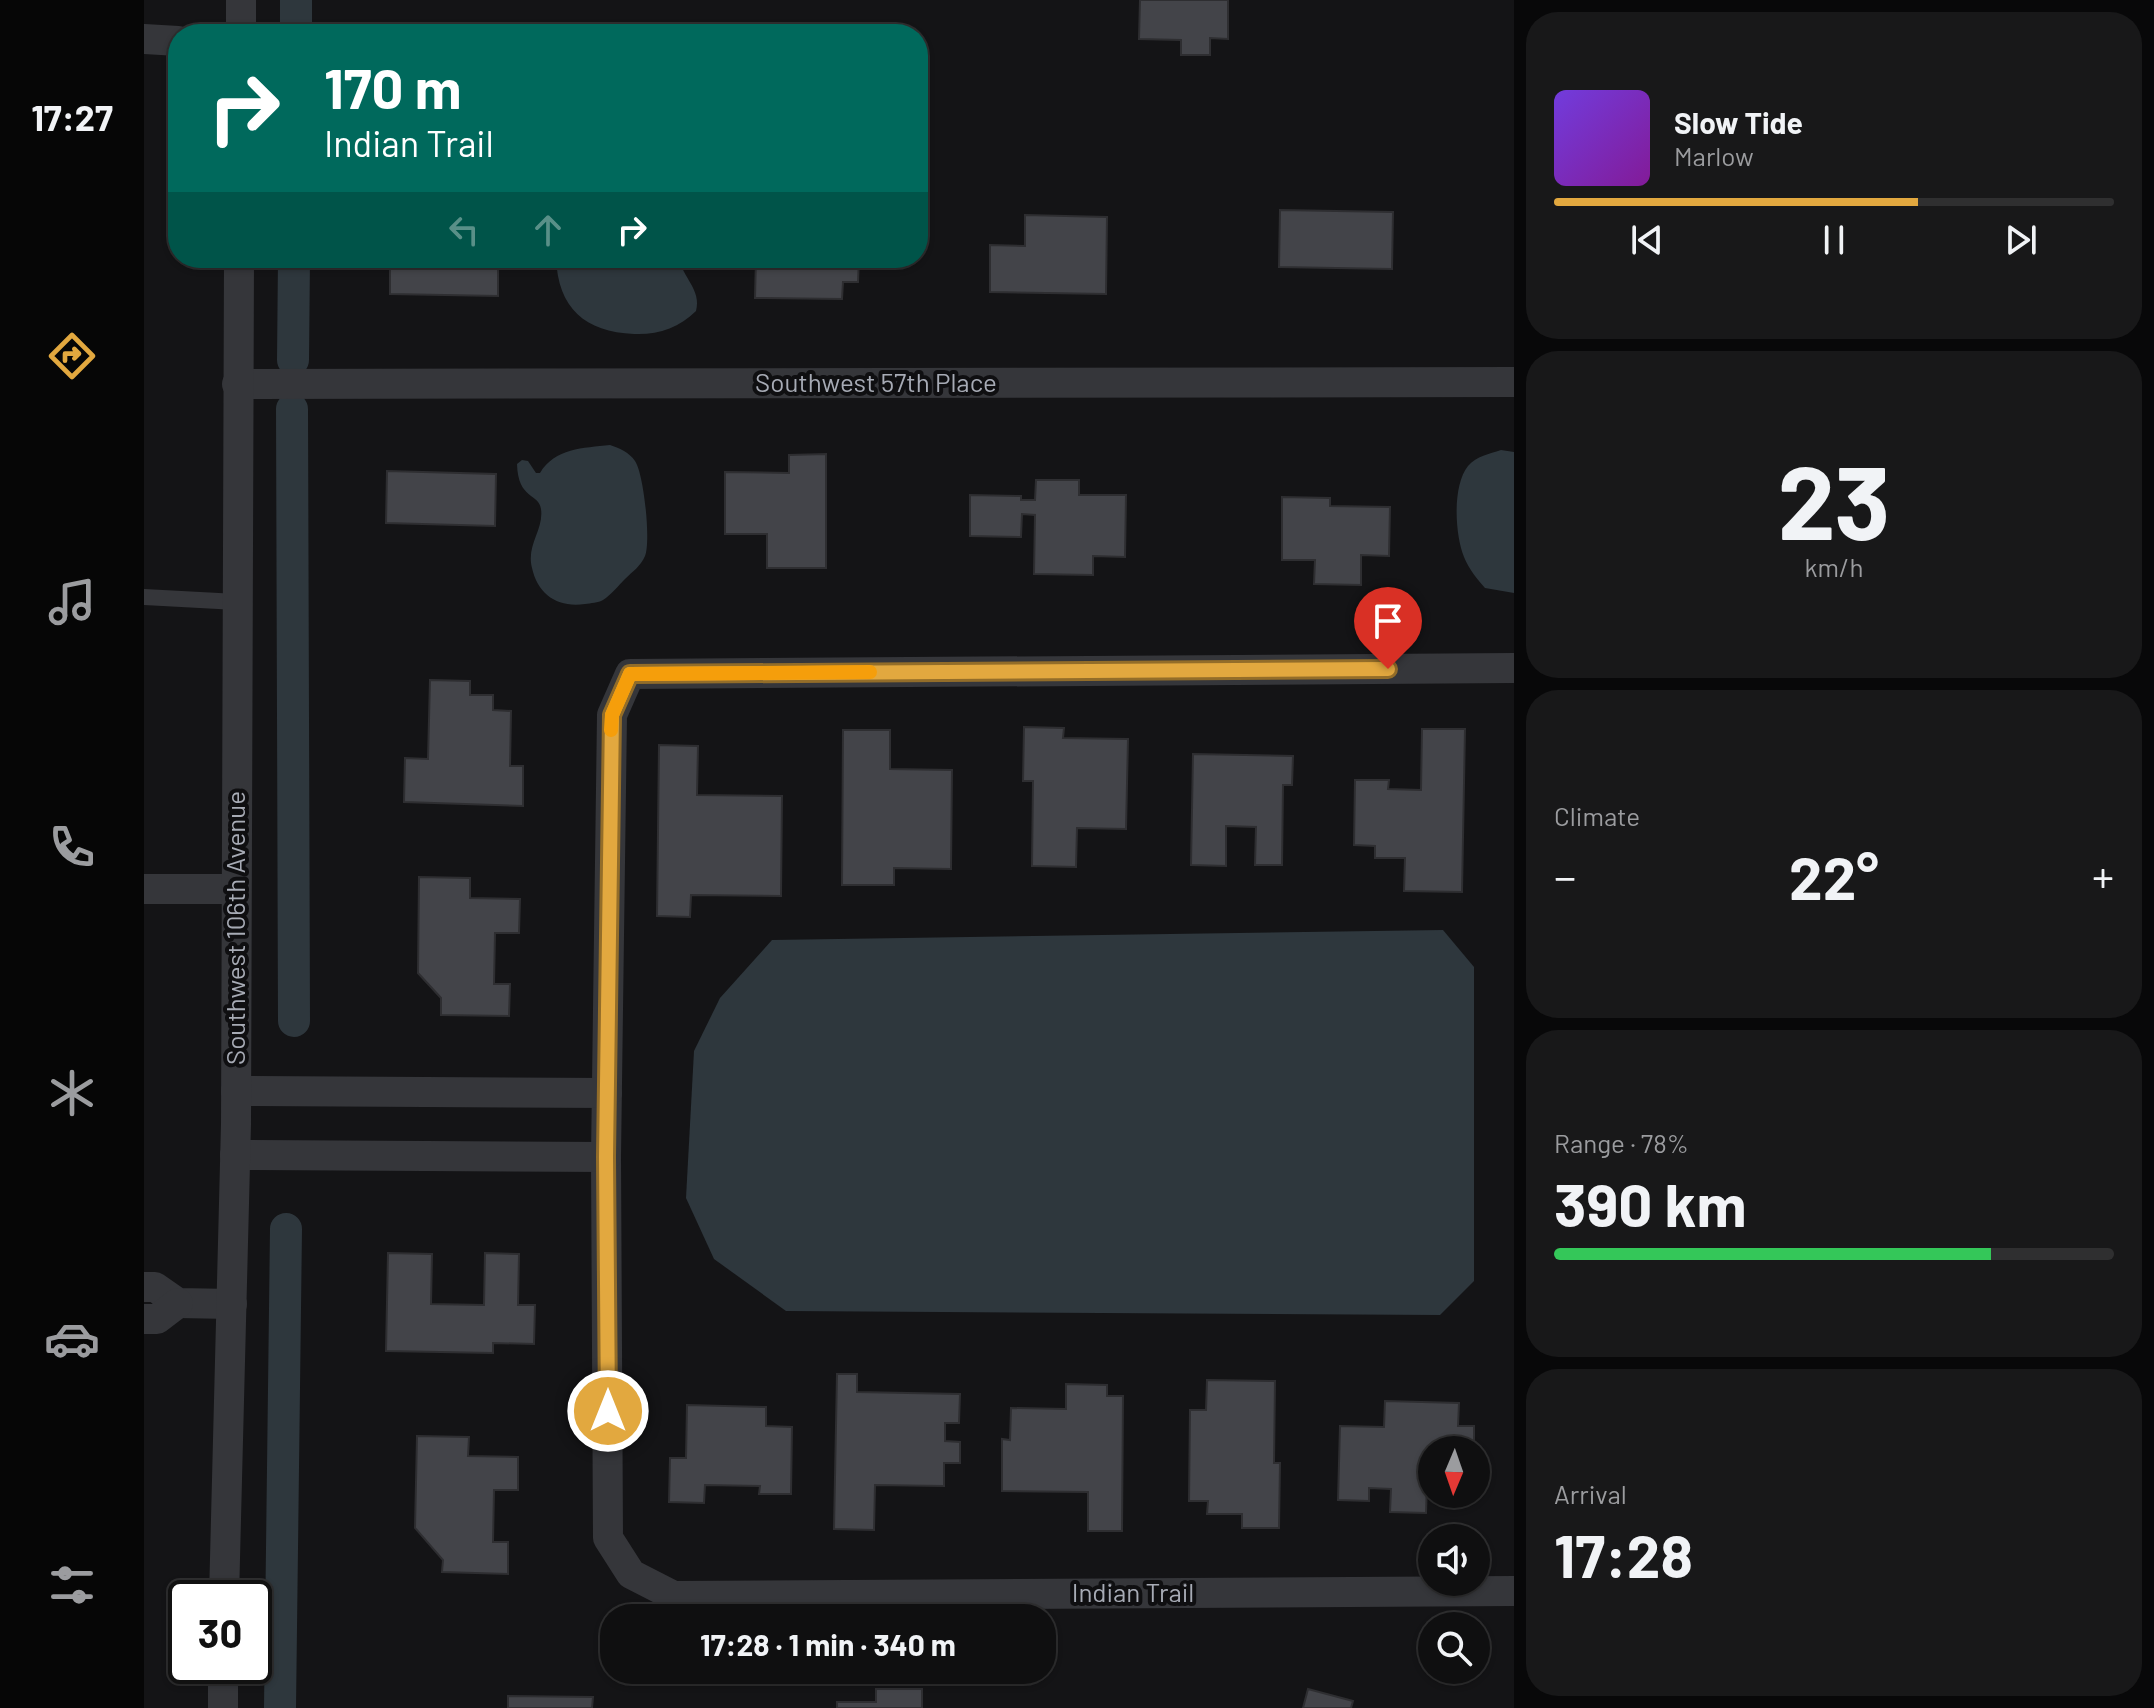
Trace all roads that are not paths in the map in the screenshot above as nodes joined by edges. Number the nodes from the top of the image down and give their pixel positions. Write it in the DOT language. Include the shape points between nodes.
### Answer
graph roads {
  1 [pos="241,0"];
  2 [pos="241,24"];
  3 [pos="144,39"];
  4 [pos="168,40"];
  5 [pos="239,268"];
  6 [pos="1514,382"];
  7 [pos="237,384"];
  8 [pos="144,597"];
  9 [pos="237,602"];
  10 [pos="1514,668"];
  11 [pos="144,889"];
  12 [pos="236,889"];
  13 [pos="236,1091"];
  14 [pos="607,1093"];
  15 [pos="235,1155"];
  16 [pos="606,1157"];
  17 [pos="144,1287"];
  18 [pos="178,1303"];
  19 [pos="232,1304"];
  20 [pos="144,1319"];
  21 [pos="224,1580"];
  22 [pos="1514,1591"];
  23 [pos="223,1684"];
  24 [pos="223,1708"];
  1 -- 2 [label="street"];
  3 -- 4 [label="street"];
  5 -- 7 [label="street, Southwest 106th Avenue"];
  6 -- 7 [label="street, Southwest 57th Place"];
  7 -- 9 [label="street, Southwest 106th Avenue"];
  8 -- 9 [label="lane"];
  9 -- 12 [label="street, Southwest 106th Avenue"];
  10 -- 14 [label="street, Indian Trail" via="630,674 612,715"];
  11 -- 12 [label="street"];
  12 -- 13 [label="street, Southwest 106th Avenue"];
  13 -- 14 [label="street"];
  13 -- 15 [label="street, Southwest 106th Avenue"];
  14 -- 16 [label="street, Indian Trail"];
  15 -- 16 [label="street"];
  15 -- 19 [label="street, Southwest 106th Avenue"];
  16 -- 22 [label="street, Indian Trail" via="608,1538 631,1574 674,1596"];
  17 -- 18 [label="street" via="155,1287"];
  18 -- 19 [label="street"];
  18 -- 20 [label="street" via="157,1319"];
  19 -- 21 [label="street, Southwest 106th Avenue"];
  23 -- 24 [label="street"];
}
